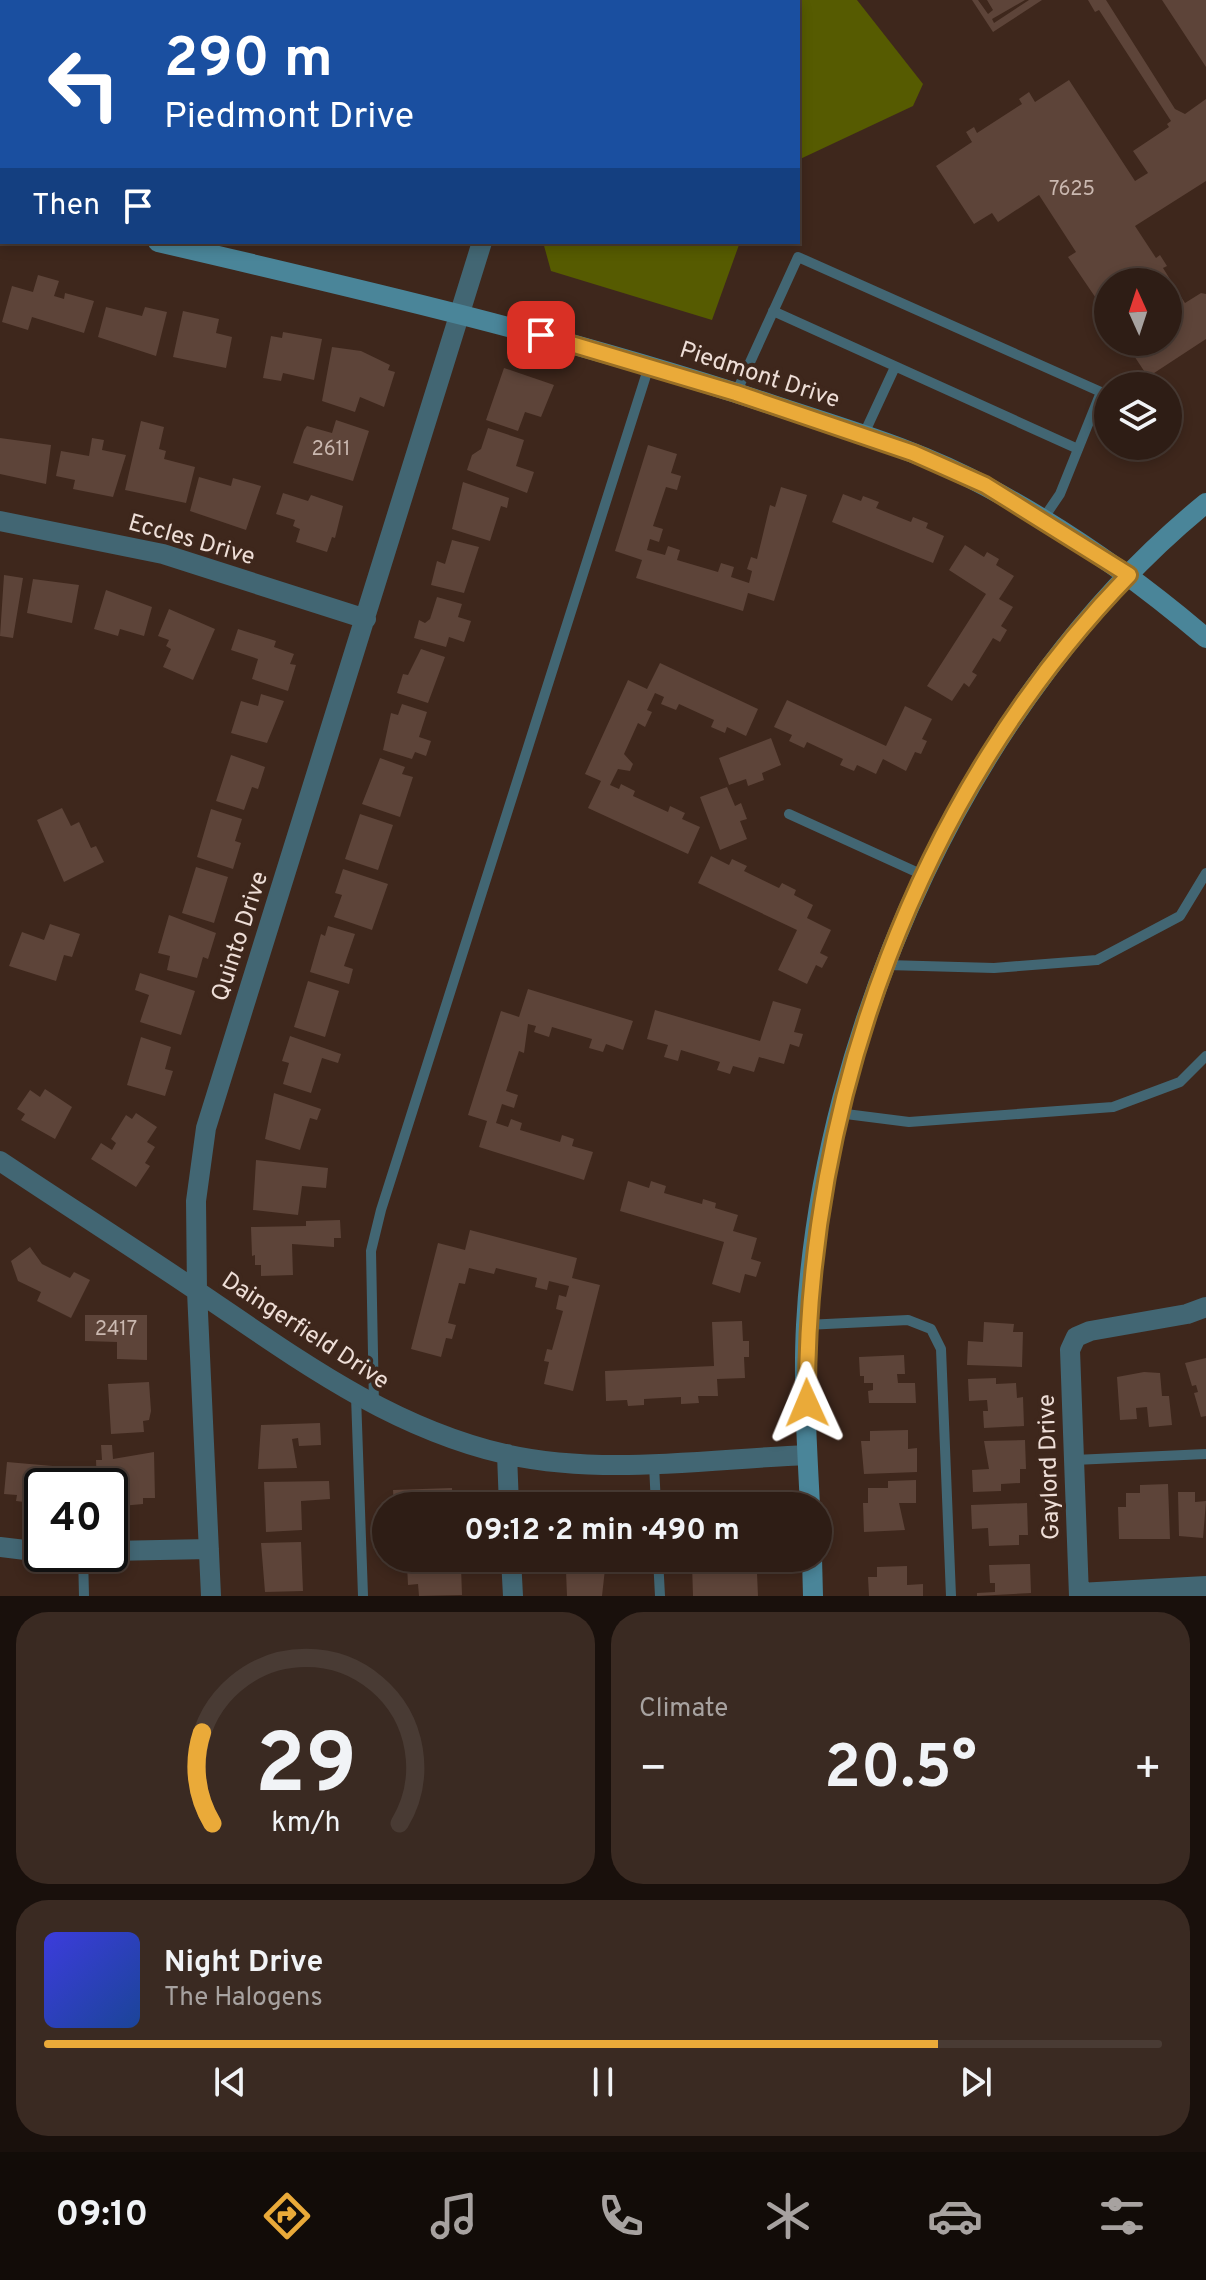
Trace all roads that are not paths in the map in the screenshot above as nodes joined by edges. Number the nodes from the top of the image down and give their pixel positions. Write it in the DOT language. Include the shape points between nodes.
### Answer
graph roads {
  1 [pos="167,244"];
  2 [pos="481,244"];
  3 [pos="773,311"];
  4 [pos="461,313"];
  5 [pos="649,366"];
  6 [pos="895,367"];
  7 [pos="736,393"];
  8 [pos="863,436"];
  9 [pos="1078,449"];
  10 [pos="1206,503"];
  11 [pos="1043,519"];
  12 [pos="0,521"];
  13 [pos="1129,575"];
  14 [pos="366,619"];
  15 [pos="1206,638"];
  16 [pos="789,814"];
  17 [pos="1206,873"];
  18 [pos="923,875"];
  19 [pos="885,965"];
  20 [pos="1206,1056"];
  21 [pos="838,1113"];
  22 [pos="0,1161"];
  23 [pos="197,1291"];
  24 [pos="1206,1307"];
  25 [pos="806,1325"];
  26 [pos="365,1401"];
  27 [pos="507,1454"];
  28 [pos="1206,1454"];
  29 [pos="807,1455"];
  30 [pos="1074,1460"];
  31 [pos="654,1462"];
  32 [pos="508,1492"];
  33 [pos="655,1492"];
  34 [pos="809,1492"];
  35 [pos="0,1547"];
  36 [pos="209,1549"];
  37 [pos="24,1550"];
  38 [pos="128,1551"];
  39 [pos="83,1572"];
  40 [pos="512,1572"];
  41 [pos="659,1572"];
  42 [pos="812,1572"];
  43 [pos="1206,1586"];
  44 [pos="1079,1594"];
  45 [pos="84,1596"];
  46 [pos="211,1596"];
  47 [pos="363,1596"];
  48 [pos="513,1596"];
  49 [pos="660,1596"];
  50 [pos="813,1596"];
  51 [pos="951,1596"];
  1 -- 4 [label="street, Piedmont Drive"];
  2 -- 4 [label="street, Quinto Drive"];
  3 -- 6 [label="lane"];
  3 -- 7 [label="lane"];
  3 -- 9 [label="lane" via="798,257 1101,392"];
  4 -- 5 [label="street, Piedmont Drive"];
  4 -- 14 [label="street, Quinto Drive"];
  5 -- 7 [label="street, Piedmont Drive"];
  5 -- 26 [label="lane" via="381,1210 371,1251"];
  6 -- 8 [label="lane"];
  6 -- 9 [label="lane"];
  7 -- 8 [label="street, Piedmont Drive"];
  8 -- 11 [label="street, Piedmont Drive" via="985,485"];
  9 -- 11 [label="lane" via="1060,494"];
  10 -- 13 [label="street"];
  11 -- 13 [label="street, Piedmont Drive"];
  12 -- 14 [label="street, Eccles Drive" via="163,554"];
  13 -- 15 [label="street, Piedmont Drive"];
  13 -- 18 [label="street" via="1031,696"];
  14 -- 23 [label="street, Quinto Drive" via="206,1128 196,1201"];
  16 -- 18 [label="lane"];
  17 -- 19 [label="lane" via="1180,916 1097,960 994,968"];
  18 -- 19 [label="street"];
  19 -- 21 [label="street"];
  20 -- 21 [label="lane" via="1180,1082 1113,1107 909,1122"];
  21 -- 25 [label="street"];
  22 -- 23 [label="street, Daingerfield Drive"];
  23 -- 26 [label="street, Daingerfield Drive"];
  23 -- 36 [label="street, Quinto Drive"];
  24 -- 30 [label="street, Gaylord Drive" via="1076,1337 1070,1350"];
  25 -- 29 [label="street"];
  25 -- 51 [label="lane" via="908,1320 931,1329 941,1349"];
  26 -- 27 [label="street, Daingerfield Drive" via="431,1432"];
  26 -- 47 [label="lane"];
  27 -- 31 [label="street, Daingerfield Drive" via="577,1462"];
  27 -- 32 [label="street"];
  28 -- 30 [label="lane"];
  29 -- 31 [label="street, Daingerfield Drive"];
  29 -- 34 [label="street"];
  30 -- 44 [label="street, Gaylord Drive"];
  31 -- 33 [label="lane"];
  35 -- 37 [label="street"];
  36 -- 38 [label="street"];
  36 -- 46 [label="street, Quinto Drive"];
  39 -- 45 [label="lane"];
  40 -- 48 [label="street"];
  41 -- 49 [label="lane"];
  42 -- 50 [label="street"];
  43 -- 44 [label="street"];
}
